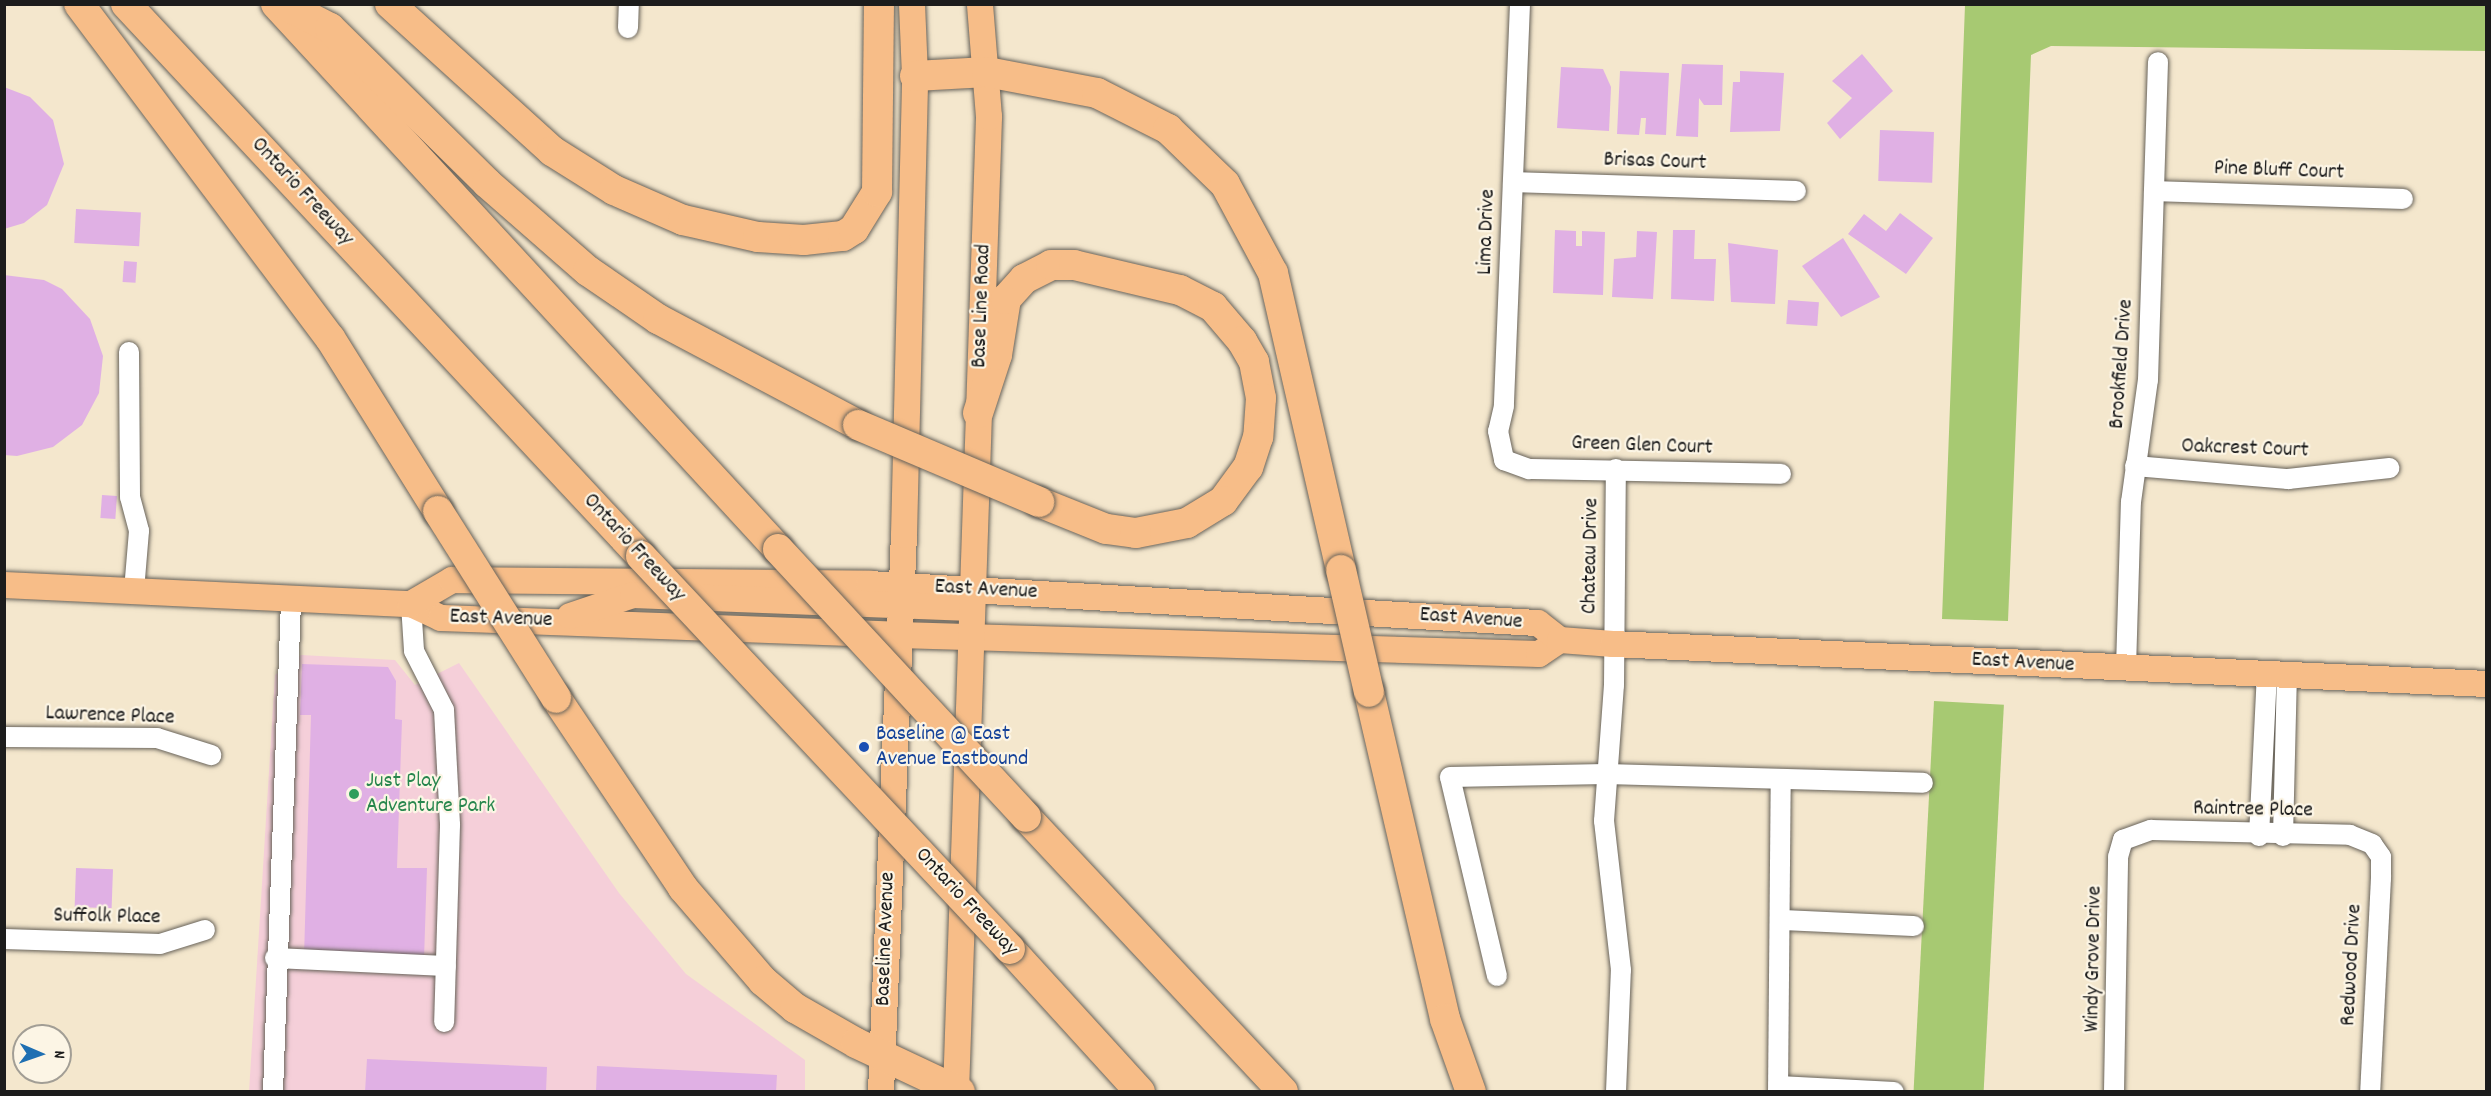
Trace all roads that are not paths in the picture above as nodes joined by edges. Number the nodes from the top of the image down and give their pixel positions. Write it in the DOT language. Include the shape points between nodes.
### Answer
graph roads {
  1 [pos="79,4"];
  2 [pos="126,4"];
  3 [pos="276,4"];
  4 [pos="284,4"];
  5 [pos="390,4"];
  6 [pos="629,4"];
  7 [pos="879,4"];
  8 [pos="912,4"];
  9 [pos="980,4"];
  10 [pos="1520,4"];
  11 [pos="628,28"];
  12 [pos="2158,62"];
  13 [pos="987,72"];
  14 [pos="915,76"];
  15 [pos="1513,182"];
  16 [pos="1796,191"];
  17 [pos="2154,191"];
  18 [pos="2403,199"];
  19 [pos="129,352"];
  20 [pos="978,413"];
  21 [pos="1504,460"];
  22 [pos="2135,466"];
  23 [pos="2389,468"];
  24 [pos="1616,469"];
  25 [pos="1781,474"];
  26 [pos="4,585"];
  27 [pos="135,591"];
  28 [pos="901,596"];
  29 [pos="291,597"];
  30 [pos="971,598"];
  31 [pos="411,604"];
  32 [pos="553,621"];
  33 [pos="899,635"];
  34 [pos="970,636"];
  35 [pos="1560,640"];
  36 [pos="1613,644"];
  37 [pos="2126,668"];
  38 [pos="2277,673"];
  39 [pos="2487,684"];
  40 [pos="4,737"];
  41 [pos="211,755"];
  42 [pos="1606,774"];
  43 [pos="1781,779"];
  44 [pos="1923,783"];
  45 [pos="2132,833"];
  46 [pos="2259,836"];
  47 [pos="2283,836"];
  48 [pos="2372,844"];
  49 [pos="1782,920"];
  50 [pos="1914,926"];
  51 [pos="205,930"];
  52 [pos="4,939"];
  53 [pos="275,958"];
  54 [pos="446,966"];
  55 [pos="1497,976"];
  56 [pos="444,1022"];
  57 [pos="882,1052"];
  58 [pos="1778,1089"];
  59 [pos="957,1091"];
  60 [pos="273,1092"];
  61 [pos="881,1092"];
  62 [pos="1140,1092"];
  63 [pos="1283,1092"];
  64 [pos="1471,1092"];
  65 [pos="1616,1092"];
  66 [pos="1894,1092"];
  67 [pos="2114,1092"];
  68 [pos="2370,1092"];
  1 -- 57 [label="highway, bridge" via="324,329 556,698 683,888 733,951 795,1008 855,1043"];
  2 -- 62 [label="highway, Ontario Freeway, bridge"];
  3 -- 63 [label="highway, bridge"];
  4 -- 20 [label="highway, bridge" via="330,28 487,183 588,271 668,324 858,425 1039,502 1106,529 1136,533 1187,523 1223,501 1248,467 1258,437 1261,398 1254,362 1213,307 1180,290 1074,266 1051,266 1024,279 1006,299 997,355"];
  5 -- 7 [label="highway" via="552,151 614,190 702,225 804,240 843,236 854,229 877,192"];
  6 -- 11 [label="street"];
  8 -- 14 [label="main road"];
  9 -- 13 [label="main road, Base Line Road"];
  10 -- 15 [label="street, Lima Drive"];
  12 -- 17 [label="street, Brookfield Drive"];
  13 -- 14 [label="highway"];
  13 -- 20 [label="main road, Base Line Road"];
  13 -- 64 [label="highway, bridge" via="1056,81 1139,110 1195,152 1225,184 1273,273 1445,1019"];
  14 -- 28 [label="main road"];
  15 -- 16 [label="street, Brisas Court"];
  15 -- 21 [label="street, Lima Drive" via="1504,406 1498,431"];
  17 -- 18 [label="street, Pine Bluff Court"];
  17 -- 22 [label="street, Brookfield Drive" via="2148,380"];
  19 -- 27 [label="street" via="130,497 139,531"];
  20 -- 30 [label="main road, Base Line Road"];
  21 -- 24 [label="street, Green Glen Court" via="1529,469"];
  22 -- 23 [label="street, Oakcrest Court" via="2288,479"];
  22 -- 37 [label="street, Brookfield Drive"];
  24 -- 25 [label="street, Green Glen Court"];
  24 -- 36 [label="street, Chateau Drive"];
  26 -- 27 [label="main road, East Avenue"];
  27 -- 29 [label="main road, East Avenue"];
  28 -- 30 [label="main road, East Avenue"];
  28 -- 31 [label="main road, East Avenue" via="452,580"];
  28 -- 32 [label="main road" via="633,595"];
  28 -- 33 [label="main road, Baseline Avenue"];
  29 -- 31 [label="main road, East Avenue"];
  29 -- 53 [label="street"];
  30 -- 34 [label="main road"];
  30 -- 35 [label="main road, East Avenue" via="1538,623"];
  31 -- 32 [label="main road, East Avenue" via="441,618"];
  31 -- 54 [label="street" via="414,651 444,710 450,825"];
  32 -- 33 [label="main road, East Avenue"];
  33 -- 34 [label="main road, East Avenue"];
  33 -- 57 [label="main road, Baseline Avenue"];
  34 -- 35 [label="main road, East Avenue" via="1539,654"];
  34 -- 59 [label="main road"];
  35 -- 36 [label="main road, East Avenue"];
  36 -- 37 [label="main road, East Avenue"];
  36 -- 42 [label="street, Chateau Drive"];
  37 -- 38 [label="main road, East Avenue"];
  38 -- 39 [label="main road, East Avenue"];
  38 -- 46 [label="street"];
  38 -- 47 [label="street"];
  40 -- 41 [label="street, Lawrence Place" via="157,738"];
  42 -- 43 [label="street"];
  42 -- 55 [label="street" via="1450,777"];
  42 -- 65 [label="street, Chateau Drive" via="1604,821 1621,970"];
  43 -- 44 [label="street"];
  43 -- 49 [label="street"];
  45 -- 46 [label="street, Raintree Place"];
  45 -- 67 [label="street, Windy Grove Drive" via="2123,840 2118,857"];
  46 -- 47 [label="street, Raintree Place"];
  47 -- 48 [label="street, Raintree Place" via="2350,835"];
  48 -- 68 [label="street, Redwood Drive" via="2381,857 2381,878"];
  49 -- 50 [label="street"];
  49 -- 58 [label="street"];
  51 -- 52 [label="street, Suffolk Place" via="160,944"];
  53 -- 54 [label="street"];
  53 -- 60 [label="street"];
  54 -- 56 [label="street"];
  57 -- 59 [label="highway"];
  57 -- 61 [label="main road, Baseline Avenue"];
  58 -- 66 [label="street"];
}
